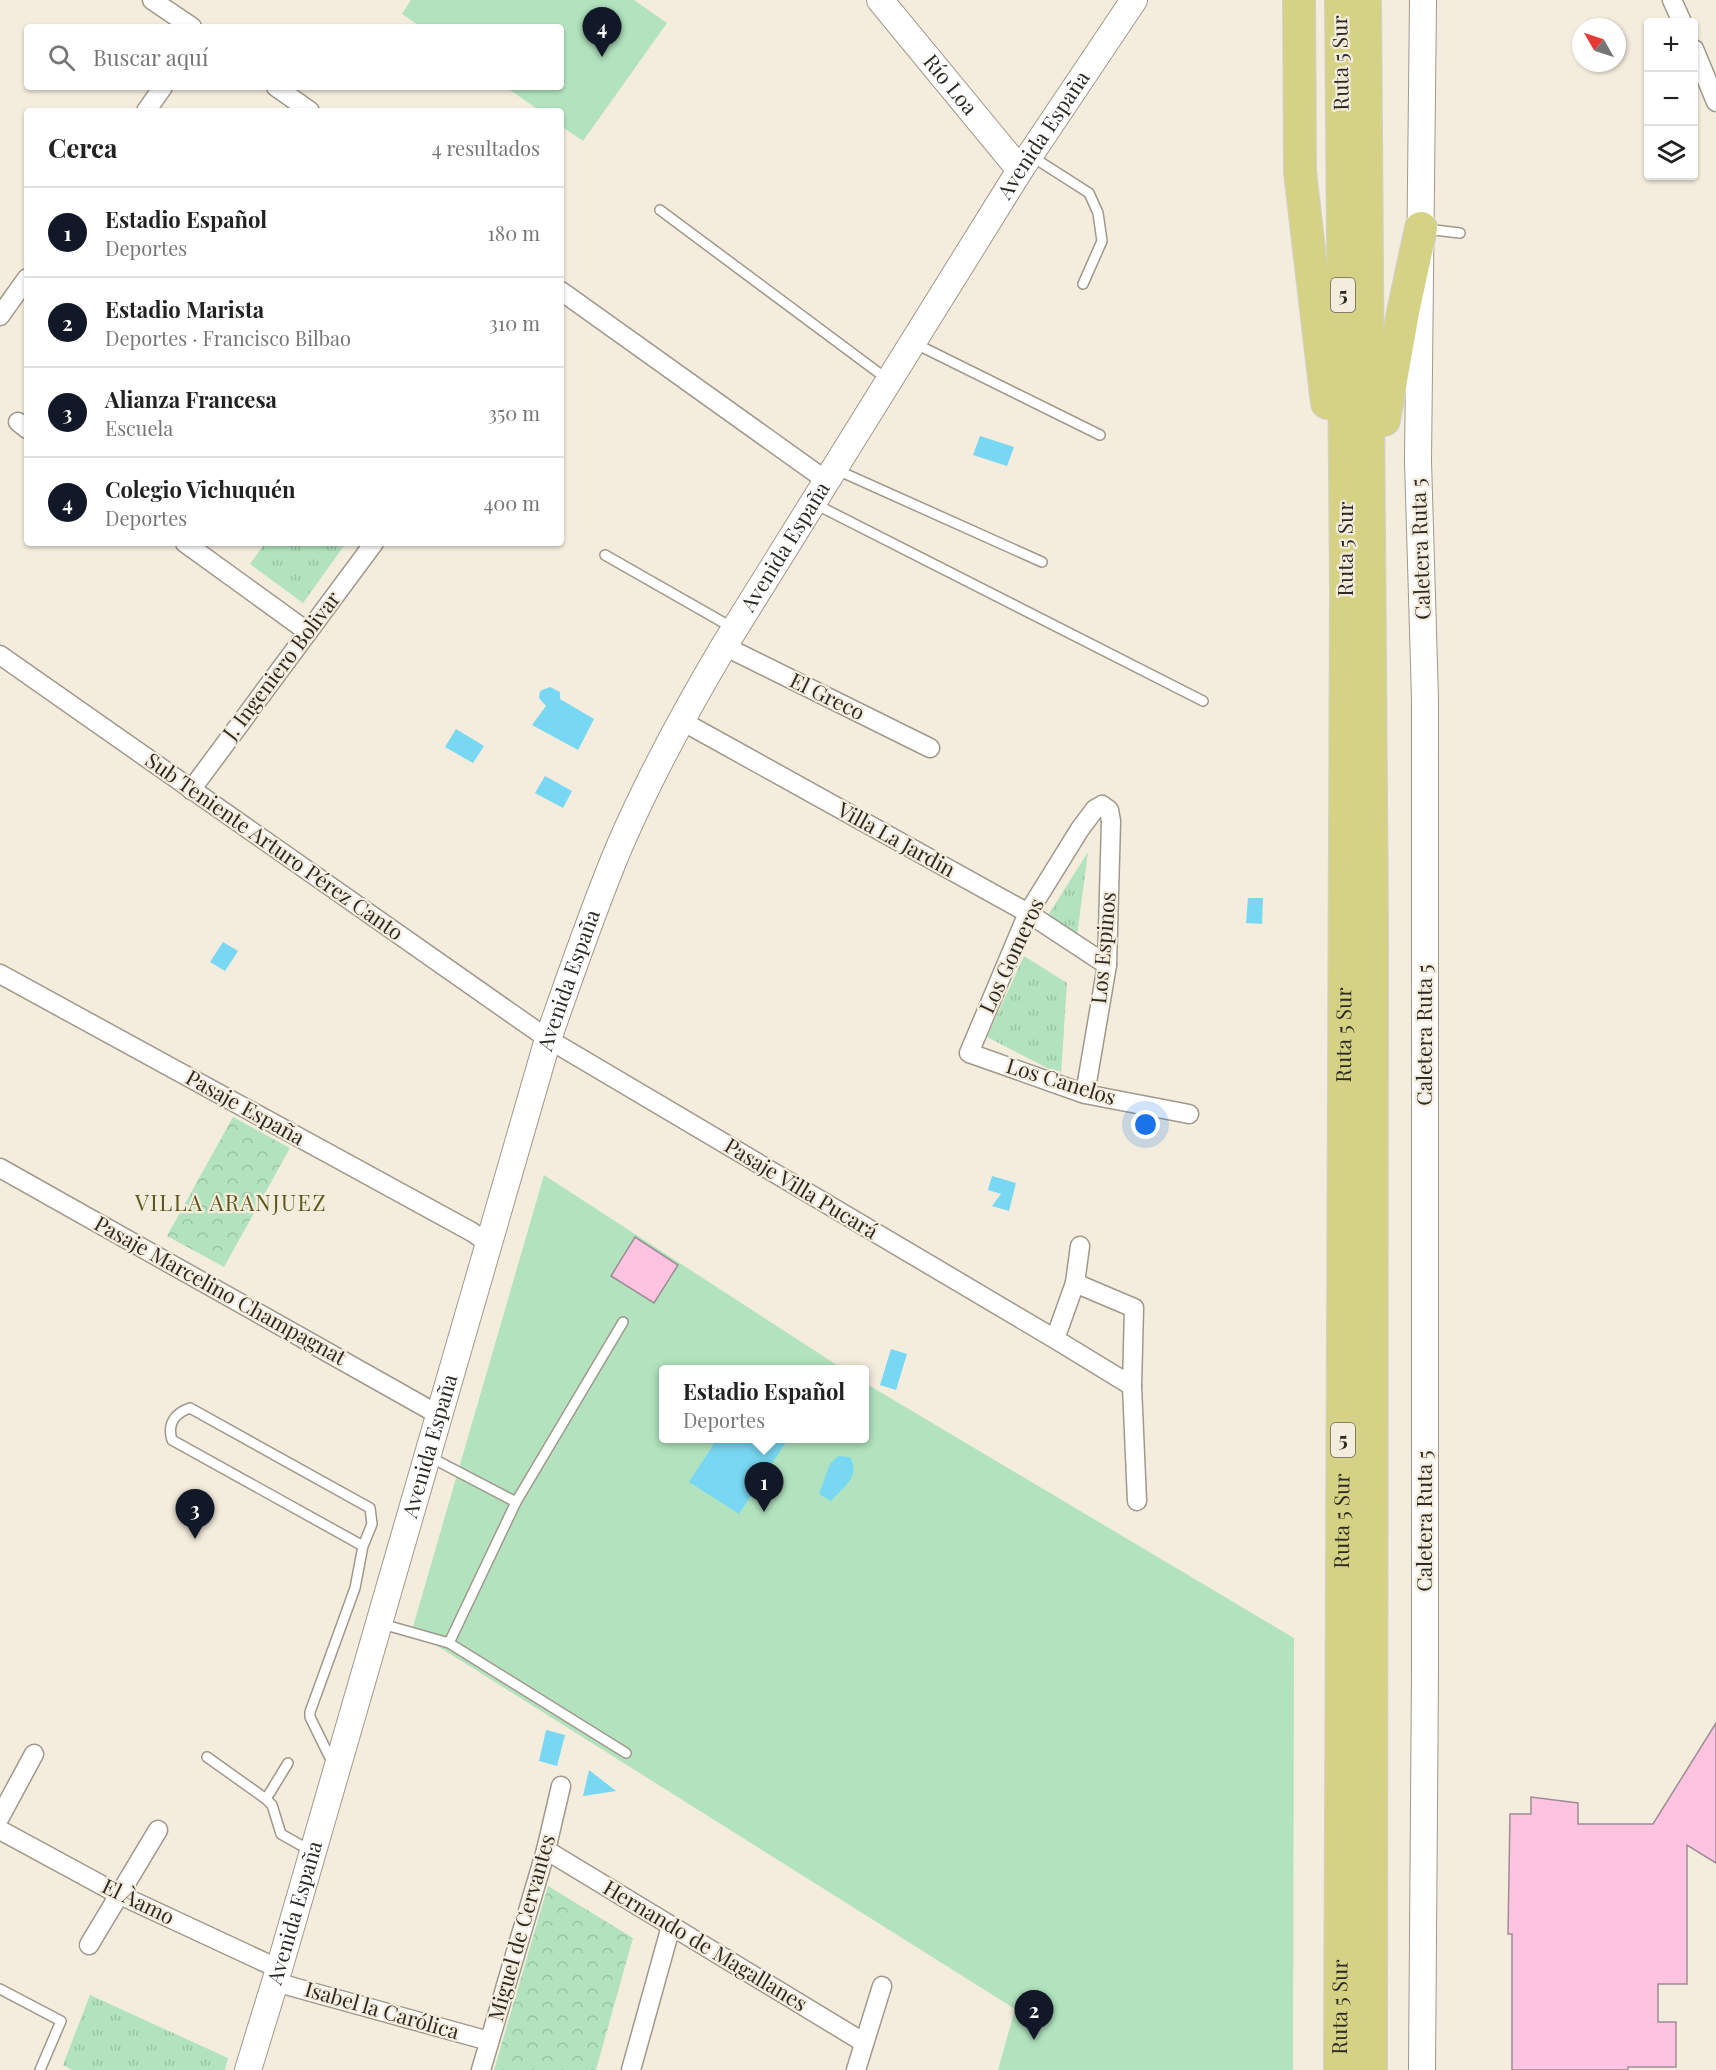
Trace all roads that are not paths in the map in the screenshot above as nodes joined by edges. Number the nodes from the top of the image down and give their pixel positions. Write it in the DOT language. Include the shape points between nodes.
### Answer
graph roads {
  1 [pos="152,0"];
  2 [pos="880,0"];
  3 [pos="1134,0"];
  4 [pos="1299,0"];
  5 [pos="1341,0"];
  6 [pos="1365,0"];
  7 [pos="1423,0"];
  8 [pos="1672,0"];
  9 [pos="1680,18"];
  10 [pos="188,24"];
  11 [pos="1698,59"];
  12 [pos="162,90"];
  13 [pos="280,90"];
  14 [pos="1716,102"];
  15 [pos="148,108"];
  16 [pos="306,108"];
  17 [pos="1025,163"];
  18 [pos="660,210"];
  19 [pos="1421,228"];
  20 [pos="1460,233"];
  21 [pos="24,282"];
  22 [pos="1083,284"];
  23 [pos="564,293"];
  24 [pos="0,316"];
  25 [pos="914,343"];
  26 [pos="890,381"];
  27 [pos="1100,435"];
  28 [pos="831,475"];
  29 [pos="813,503"];
  30 [pos="189,546"];
  31 [pos="372,546"];
  32 [pos="605,555"];
  33 [pos="1042,562"];
  34 [pos="1370,570"];
  35 [pos="1346,590"];
  36 [pos="308,632"];
  37 [pos="729,637"];
  38 [pos="0,655"];
  39 [pos="1203,701"];
  40 [pos="680,720"];
  41 [pos="930,748"];
  42 [pos="190,790"];
  43 [pos="1102,805"];
  44 [pos="1028,913"];
  45 [pos="1107,966"];
  46 [pos="0,974"];
  47 [pos="548,1039"];
  48 [pos="969,1053"];
  49 [pos="1085,1094"];
  50 [pos="1189,1114"];
  51 [pos="0,1168"];
  52 [pos="489,1244"];
  53 [pos="1080,1246"];
  54 [pos="1075,1283"];
  55 [pos="623,1322"];
  56 [pos="1055,1339"];
  57 [pos="1132,1386"];
  58 [pos="439,1415"];
  59 [pos="427,1456"];
  60 [pos="1137,1501"];
  61 [pos="516,1502"];
  62 [pos="363,1546"];
  63 [pos="379,1623"];
  64 [pos="449,1643"];
  65 [pos="626,1753"];
  66 [pos="33,1754"];
  67 [pos="207,1757"];
  68 [pos="288,1763"];
  69 [pos="336,1772"];
  70 [pos="561,1786"];
  71 [pos="266,1799"];
  72 [pos="0,1817"];
  73 [pos="0,1830"];
  74 [pos="158,1830"];
  75 [pos="546,1850"];
  76 [pos="313,1852"];
  77 [pos="118,1894"];
  78 [pos="671,1926"];
  79 [pos="88,1946"];
  80 [pos="277,1975"];
  81 [pos="882,1986"];
  82 [pos="0,1989"];
  83 [pos="489,2041"];
  84 [pos="863,2042"];
  85 [pos="43,2069"];
  86 [pos="248,2070"];
  87 [pos="481,2070"];
  88 [pos="631,2070"];
  89 [pos="856,2070"];
  90 [pos="1340,2070"];
  91 [pos="1371,2070"];
  92 [pos="1422,2070"];
  1 -- 10 [label="street"];
  2 -- 17 [label="main road, Río Loa"];
  3 -- 17 [label="main road, Avenida España"];
  4 -- 35 [label="highway" via="1300,172"];
  5 -- 35 [label="highway, Ruta 5 Sur / 5"];
  6 -- 34 [label="highway, Ruta 5 Sur / 5"];
  7 -- 19 [label="main road, Caletera Ruta 5"];
  8 -- 9 [label="street"];
  11 -- 14 [label="street"];
  12 -- 15 [label="street"];
  13 -- 16 [label="street"];
  17 -- 22 [label="lane" via="1089,194 1098,213 1102,241"];
  17 -- 25 [label="main road, Avenida España"];
  18 -- 26 [label="lane"];
  19 -- 20 [label="lane"];
  19 -- 34 [label="highway" via="1384,418"];
  19 -- 92 [label="main road, Caletera Ruta 5" via="1418,461 1425,699"];
  21 -- 24 [label="street"];
  23 -- 28 [label="street"];
  25 -- 26 [label="main road, Avenida España"];
  25 -- 27 [label="lane"];
  26 -- 28 [label="main road, Avenida España"];
  28 -- 29 [label="main road, Avenida España"];
  28 -- 33 [label="lane"];
  29 -- 37 [label="main road, Avenida España"];
  29 -- 39 [label="lane"];
  30 -- 36 [label="street"];
  31 -- 36 [label="street, J. Ingeniero Bolivar"];
  32 -- 37 [label="lane"];
  34 -- 91 [label="highway, Ruta 5 Sur / 5"];
  35 -- 90 [label="highway, Ruta 5 Sur / 5"];
  36 -- 42 [label="street, J. Ingeniero Bolivar"];
  37 -- 40 [label="main road, Avenida España"];
  37 -- 41 [label="street, El Greco"];
  38 -- 42 [label="street, Sub Teniente Arturo Pérez Canto"];
  40 -- 44 [label="street, Villa La Jardin"];
  40 -- 47 [label="main road, Avenida España" via="621,844"];
  42 -- 47 [label="street, Sub Teniente Arturo Pérez Canto"];
  43 -- 44 [label="street, Los Gomeros" via="1080,829"];
  43 -- 45 [label="street, Los Espinos" via="1109,810 1111,828"];
  44 -- 45 [label="street, Villa La Jardin"];
  44 -- 48 [label="street, Los Gomeros"];
  45 -- 49 [label="street, Los Espinos"];
  46 -- 52 [label="street, Pasaje España"];
  47 -- 52 [label="main road, Avenida España"];
  47 -- 56 [label="street, Pasaje Villa Pucará"];
  48 -- 49 [label="street, Los Canelos"];
  49 -- 50 [label="street, Los Canelos"];
  51 -- 58 [label="street, Pasaje Marcelino Champagnat"];
  52 -- 58 [label="main road, Avenida España"];
  53 -- 54 [label="street"];
  54 -- 56 [label="street"];
  54 -- 57 [label="street" via="1134,1308"];
  55 -- 61 [label="lane"];
  56 -- 57 [label="street, Pasaje Villa Pucará"];
  57 -- 60 [label="street"];
  58 -- 59 [label="main road, Avenida España"];
  59 -- 61 [label="lane"];
  59 -- 63 [label="main road, Avenida España"];
  61 -- 64 [label="lane"];
  62 -- 62 [label="lane" via="372,1524 370,1508 190,1408 173,1419 172,1440"];
  62 -- 69 [label="lane" via="355,1588 310,1712"];
  63 -- 64 [label="lane"];
  63 -- 69 [label="main road, Avenida España"];
  64 -- 65 [label="lane"];
  66 -- 72 [label="street"];
  67 -- 71 [label="lane"];
  68 -- 71 [label="lane"];
  69 -- 76 [label="main road, Avenida España"];
  70 -- 75 [label="street, Miguel de Cervantes"];
  71 -- 76 [label="lane" via="272,1805 281,1834"];
  73 -- 77 [label="street, El Àamo"];
  74 -- 77 [label="street"];
  75 -- 78 [label="street, Hernando de Magallanes"];
  75 -- 83 [label="street, Miguel de Cervantes"];
  76 -- 80 [label="main road, Avenida España"];
  77 -- 79 [label="street"];
  77 -- 80 [label="street, El Àamo"];
  78 -- 84 [label="street, Hernando de Magallanes"];
  78 -- 88 [label="street"];
  80 -- 83 [label="street, Isabel la Carólica"];
  80 -- 86 [label="main road, Avenida España"];
  81 -- 84 [label="street"];
  82 -- 85 [label="lane" via="61,2021"];
  83 -- 87 [label="street, Miguel de Cervantes"];
  84 -- 89 [label="street"];
}
